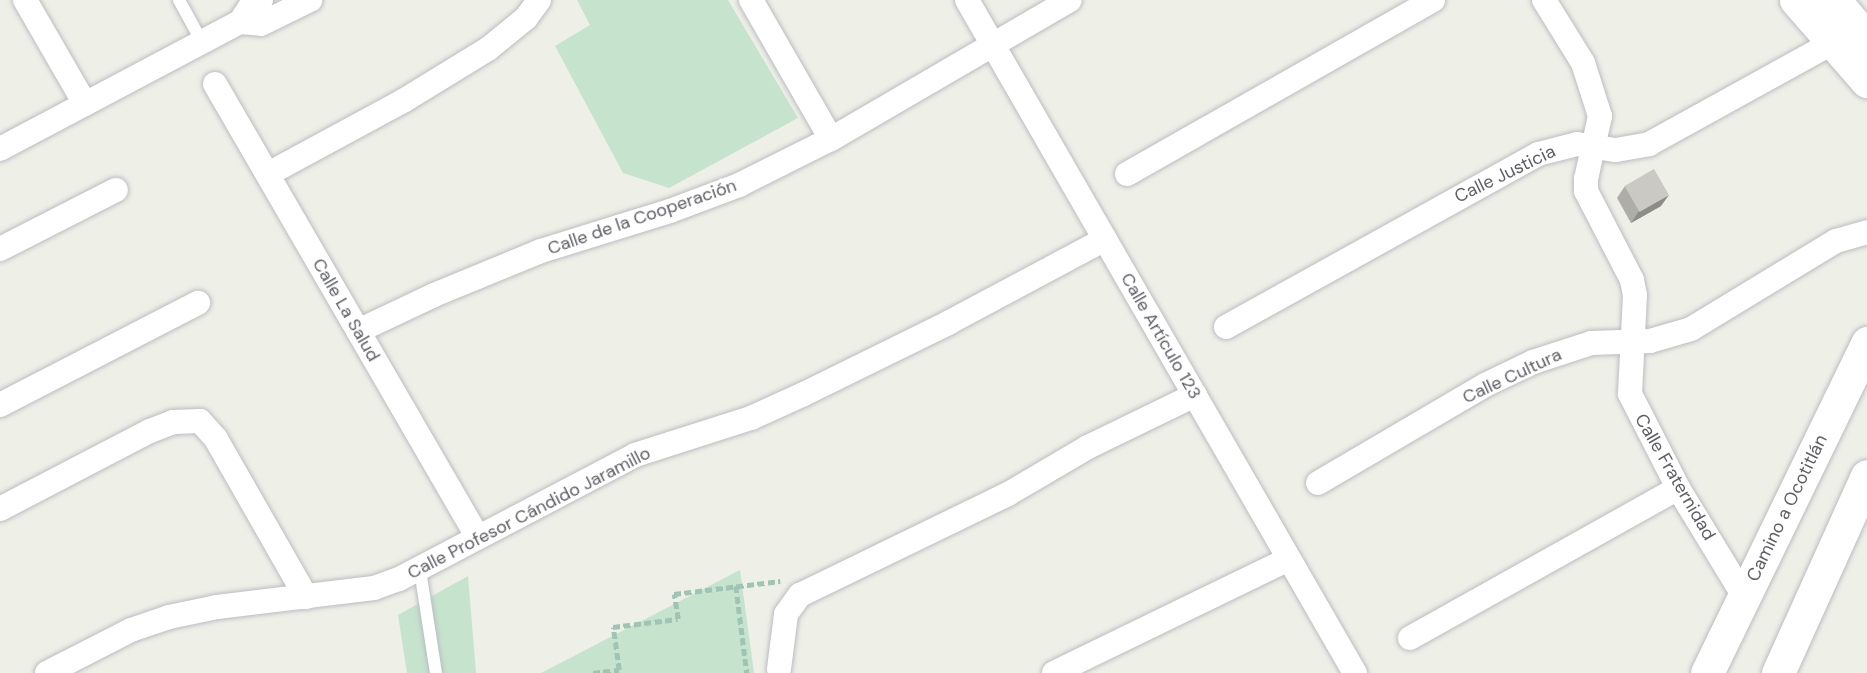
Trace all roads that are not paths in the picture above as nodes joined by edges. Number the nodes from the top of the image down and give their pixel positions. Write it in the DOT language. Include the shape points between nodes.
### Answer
graph roads {
  1 [pos="25,0"];
  2 [pos="178,0"];
  3 [pos="261,0"];
  4 [pos="310,0"];
  5 [pos="539,0"];
  6 [pos="751,0"];
  7 [pos="967,0"];
  8 [pos="1070,0"];
  9 [pos="1433,0"];
  10 [pos="1544,0"];
  11 [pos="1796,0"];
  12 [pos="1834,0"];
  13 [pos="240,22"];
  14 [pos="1867,39"];
  15 [pos="202,42"];
  16 [pos="1832,43"];
  17 [pos="993,47"];
  18 [pos="1867,81"];
  19 [pos="215,84"];
  20 [pos="85,104"];
  21 [pos="831,139"];
  22 [pos="1595,147"];
  23 [pos="0,149"];
  24 [pos="268,174"];
  25 [pos="1127,174"];
  26 [pos="116,190"];
  27 [pos="1867,232"];
  28 [pos="1105,239"];
  29 [pos="0,249"];
  30 [pos="198,303"];
  31 [pos="1226,327"];
  32 [pos="358,331"];
  33 [pos="1630,342"];
  34 [pos="1867,343"];
  35 [pos="1195,395"];
  36 [pos="0,405"];
  37 [pos="1867,476"];
  38 [pos="1318,483"];
  39 [pos="1678,488"];
  40 [pos="0,509"];
  41 [pos="477,536"];
  42 [pos="1289,559"];
  43 [pos="420,570"];
  44 [pos="1744,596"];
  45 [pos="306,597"];
  46 [pos="1410,638"];
  47 [pos="779,669"];
  48 [pos="47,673"];
  49 [pos="436,673"];
  50 [pos="1054,673"];
  51 [pos="1355,673"];
  52 [pos="1707,673"];
  53 [pos="1778,673"];
  1 -- 20 [label="street"];
  2 -- 15 [label="lane"];
  3 -- 13 [label="street"];
  4 -- 13 [label="street" via="261,24"];
  5 -- 24 [label="street" via="526,18 488,49"];
  6 -- 21 [label="street"];
  7 -- 17 [label="street, Calle Artículo 123"];
  8 -- 17 [label="street, Calle de la Cooperación"];
  9 -- 25 [label="street"];
  10 -- 22 [label="street, Calle Fraternidad" via="1583,63 1594,91 1600,116"];
  11 -- 16 [label="main road"];
  12 -- 14 [label="main road"];
  13 -- 15 [label="street"];
  15 -- 20 [label="street"];
  16 -- 18 [label="main road"];
  16 -- 22 [label="street, Calle Justicia" via="1649,144 1616,150"];
  17 -- 21 [label="street, Calle de la Cooperación"];
  17 -- 28 [label="street, Calle Artículo 123"];
  19 -- 24 [label="street, Calle La Salud"];
  20 -- 23 [label="street"];
  21 -- 32 [label="street, Calle de la Cooperación" via="739,185 541,251"];
  22 -- 31 [label="street, Calle Justicia" via="1558,146 1538,154"];
  22 -- 33 [label="street, Calle Fraternidad" via="1586,191 1632,280 1636,306"];
  24 -- 32 [label="street, Calle La Salud"];
  26 -- 29 [label="street"];
  27 -- 33 [label="street, Calle Cultura" via="1836,242 1691,329"];
  28 -- 35 [label="street, Calle Artículo 123"];
  28 -- 41 [label="street, Calle Profesor Cándido Jaramillo" via="804,394 751,418 635,455"];
  30 -- 36 [label="street"];
  32 -- 41 [label="street, Calle La Salud"];
  33 -- 38 [label="street, Calle Cultura" via="1591,343 1533,362"];
  33 -- 39 [label="street, Calle Fraternidad" via="1630,394"];
  34 -- 44 [label="main road, Camino a Ocotitlán"];
  35 -- 42 [label="street, Calle Artículo 123"];
  35 -- 47 [label="street" via="1088,447 1008,494 800,595 786,614"];
  37 -- 53 [label="main road"];
  39 -- 44 [label="street, Calle Fraternidad"];
  39 -- 46 [label="street"];
  40 -- 45 [label="street" via="150,431 195,420 205,424 216,439"];
  41 -- 43 [label="street, Calle Profesor Cándido Jaramillo"];
  42 -- 50 [label="street"];
  42 -- 51 [label="street, Calle Artículo 123"];
  43 -- 45 [label="street, Calle Profesor Cándido Jaramillo" via="374,588"];
  43 -- 49 [label="lane"];
  44 -- 52 [label="main road, Camino a Ocotitlán"];
  45 -- 48 [label="street, Calle Profesor Cándido Jaramillo" via="169,617 131,630"];
}
